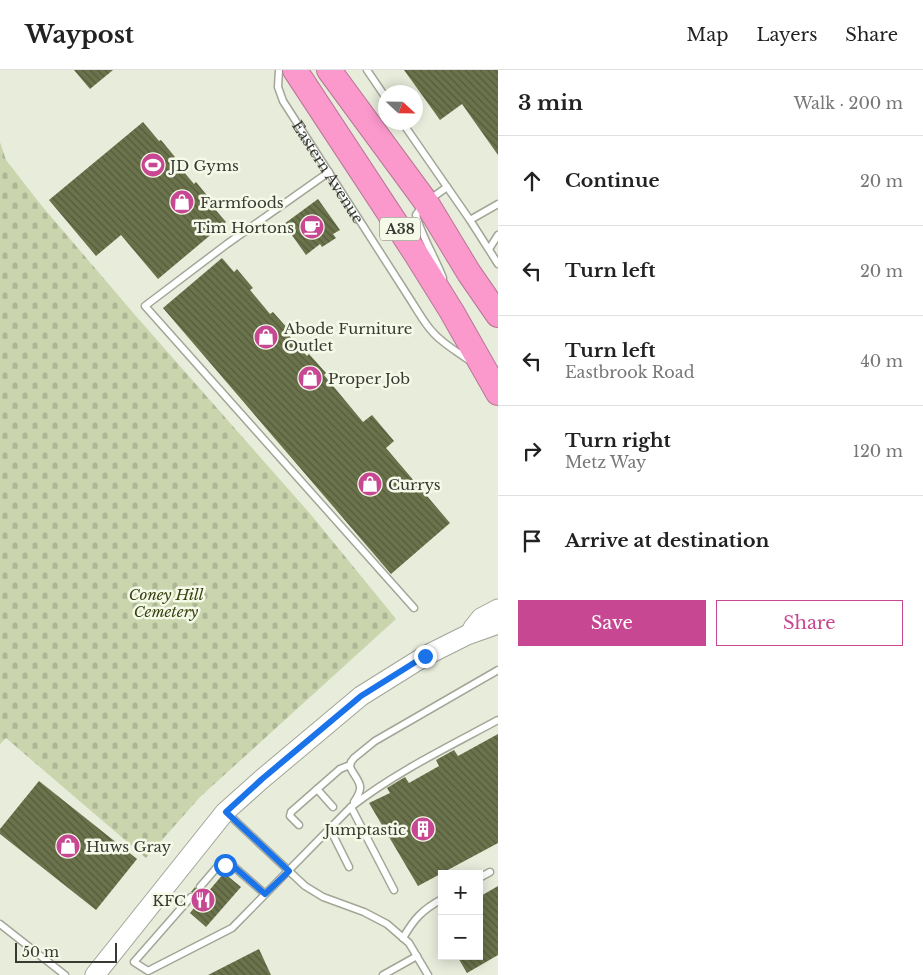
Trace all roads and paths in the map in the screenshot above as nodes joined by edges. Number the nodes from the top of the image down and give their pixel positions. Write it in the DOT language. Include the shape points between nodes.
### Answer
graph roads {
  1 [pos="279,70"];
  2 [pos="295,70"];
  3 [pos="329,70"];
  4 [pos="366,70"];
  5 [pos="378,87"];
  6 [pos="407,130"];
  7 [pos="329,172"];
  8 [pos="446,187"];
  9 [pos="426,202"];
  10 [pos="498,204"];
  11 [pos="470,220"];
  12 [pos="498,235"];
  13 [pos="489,249"];
  14 [pos="498,264"];
  15 [pos="446,284"];
  16 [pos="498,315"];
  17 [pos="495,386"];
  18 [pos="498,603"];
  19 [pos="414,608"];
  20 [pos="498,609"];
  21 [pos="490,621"];
  22 [pos="498,670"];
  23 [pos="498,720"];
  24 [pos="350,765"];
  25 [pos="318,789"];
  26 [pos="333,807"];
  27 [pos="351,807"];
  28 [pos="226,812"];
  29 [pos="299,825"];
  30 [pos="330,829"];
  31 [pos="349,867"];
  32 [pos="289,871"];
  33 [pos="490,872"];
  34 [pos="483,876"];
  35 [pos="200,887"];
  36 [pos="394,890"];
  37 [pos="265,894"];
  38 [pos="191,897"];
  39 [pos="438,902"];
  40 [pos="0,924"];
  41 [pos="403,938"];
  42 [pos="417,956"];
  43 [pos="65,975"];
  44 [pos="94,975"];
  45 [pos="383,975"];
  46 [pos="428,975"];
  1 -- 7 [label="lane, Eastern Avenue" via="278,87 283,101"];
  2 -- 17 [label="highway, Eastern Avenue / A38" via="450,302"];
  3 -- 9 [label="highway, A38"];
  4 -- 5 [label="lane"];
  6 -- 8 [label="lane"];
  7 -- 17 [label="lane, Eastern Avenue" via="430,329"];
  7 -- 19 [label="lane" via="145,306"];
  8 -- 9 [label="lane"];
  8 -- 11 [label="lane"];
  9 -- 15 [label="lane" via="416,215 420,232"];
  9 -- 16 [label="highway, A38"];
  10 -- 11 [label="lane"];
  11 -- 13 [label="lane"];
  12 -- 13 [label="lane"];
  13 -- 14 [label="lane"];
  18 -- 21 [label="street"];
  20 -- 21 [label="street"];
  21 -- 28 [label="street" via="361,696"];
  22 -- 24 [label="lane" via="375,741"];
  23 -- 27 [label="lane" via="402,773"];
  24 -- 25 [label="lane" via="340,769"];
  24 -- 27 [label="lane" via="361,788"];
  25 -- 26 [label="lane"];
  25 -- 29 [label="lane" via="291,812 290,816"];
  27 -- 30 [label="lane"];
  27 -- 36 [label="lane"];
  28 -- 32 [label="lane"];
  28 -- 44 [label="street"];
  30 -- 31 [label="lane"];
  30 -- 32 [label="lane"];
  32 -- 37 [label="lane"];
  32 -- 41 [label="lane" via="305,886 387,924"];
  33 -- 34 [label="lane"];
  35 -- 37 [label="lane" via="218,866 232,865"];
  37 -- 38 [label="lane" via="232,928 148,971 134,962"];
  39 -- 41 [label="lane" via="420,913"];
  40 -- 43 [label="lane"];
  41 -- 42 [label="lane"];
  42 -- 45 [label="lane"];
  42 -- 46 [label="lane"];
}
